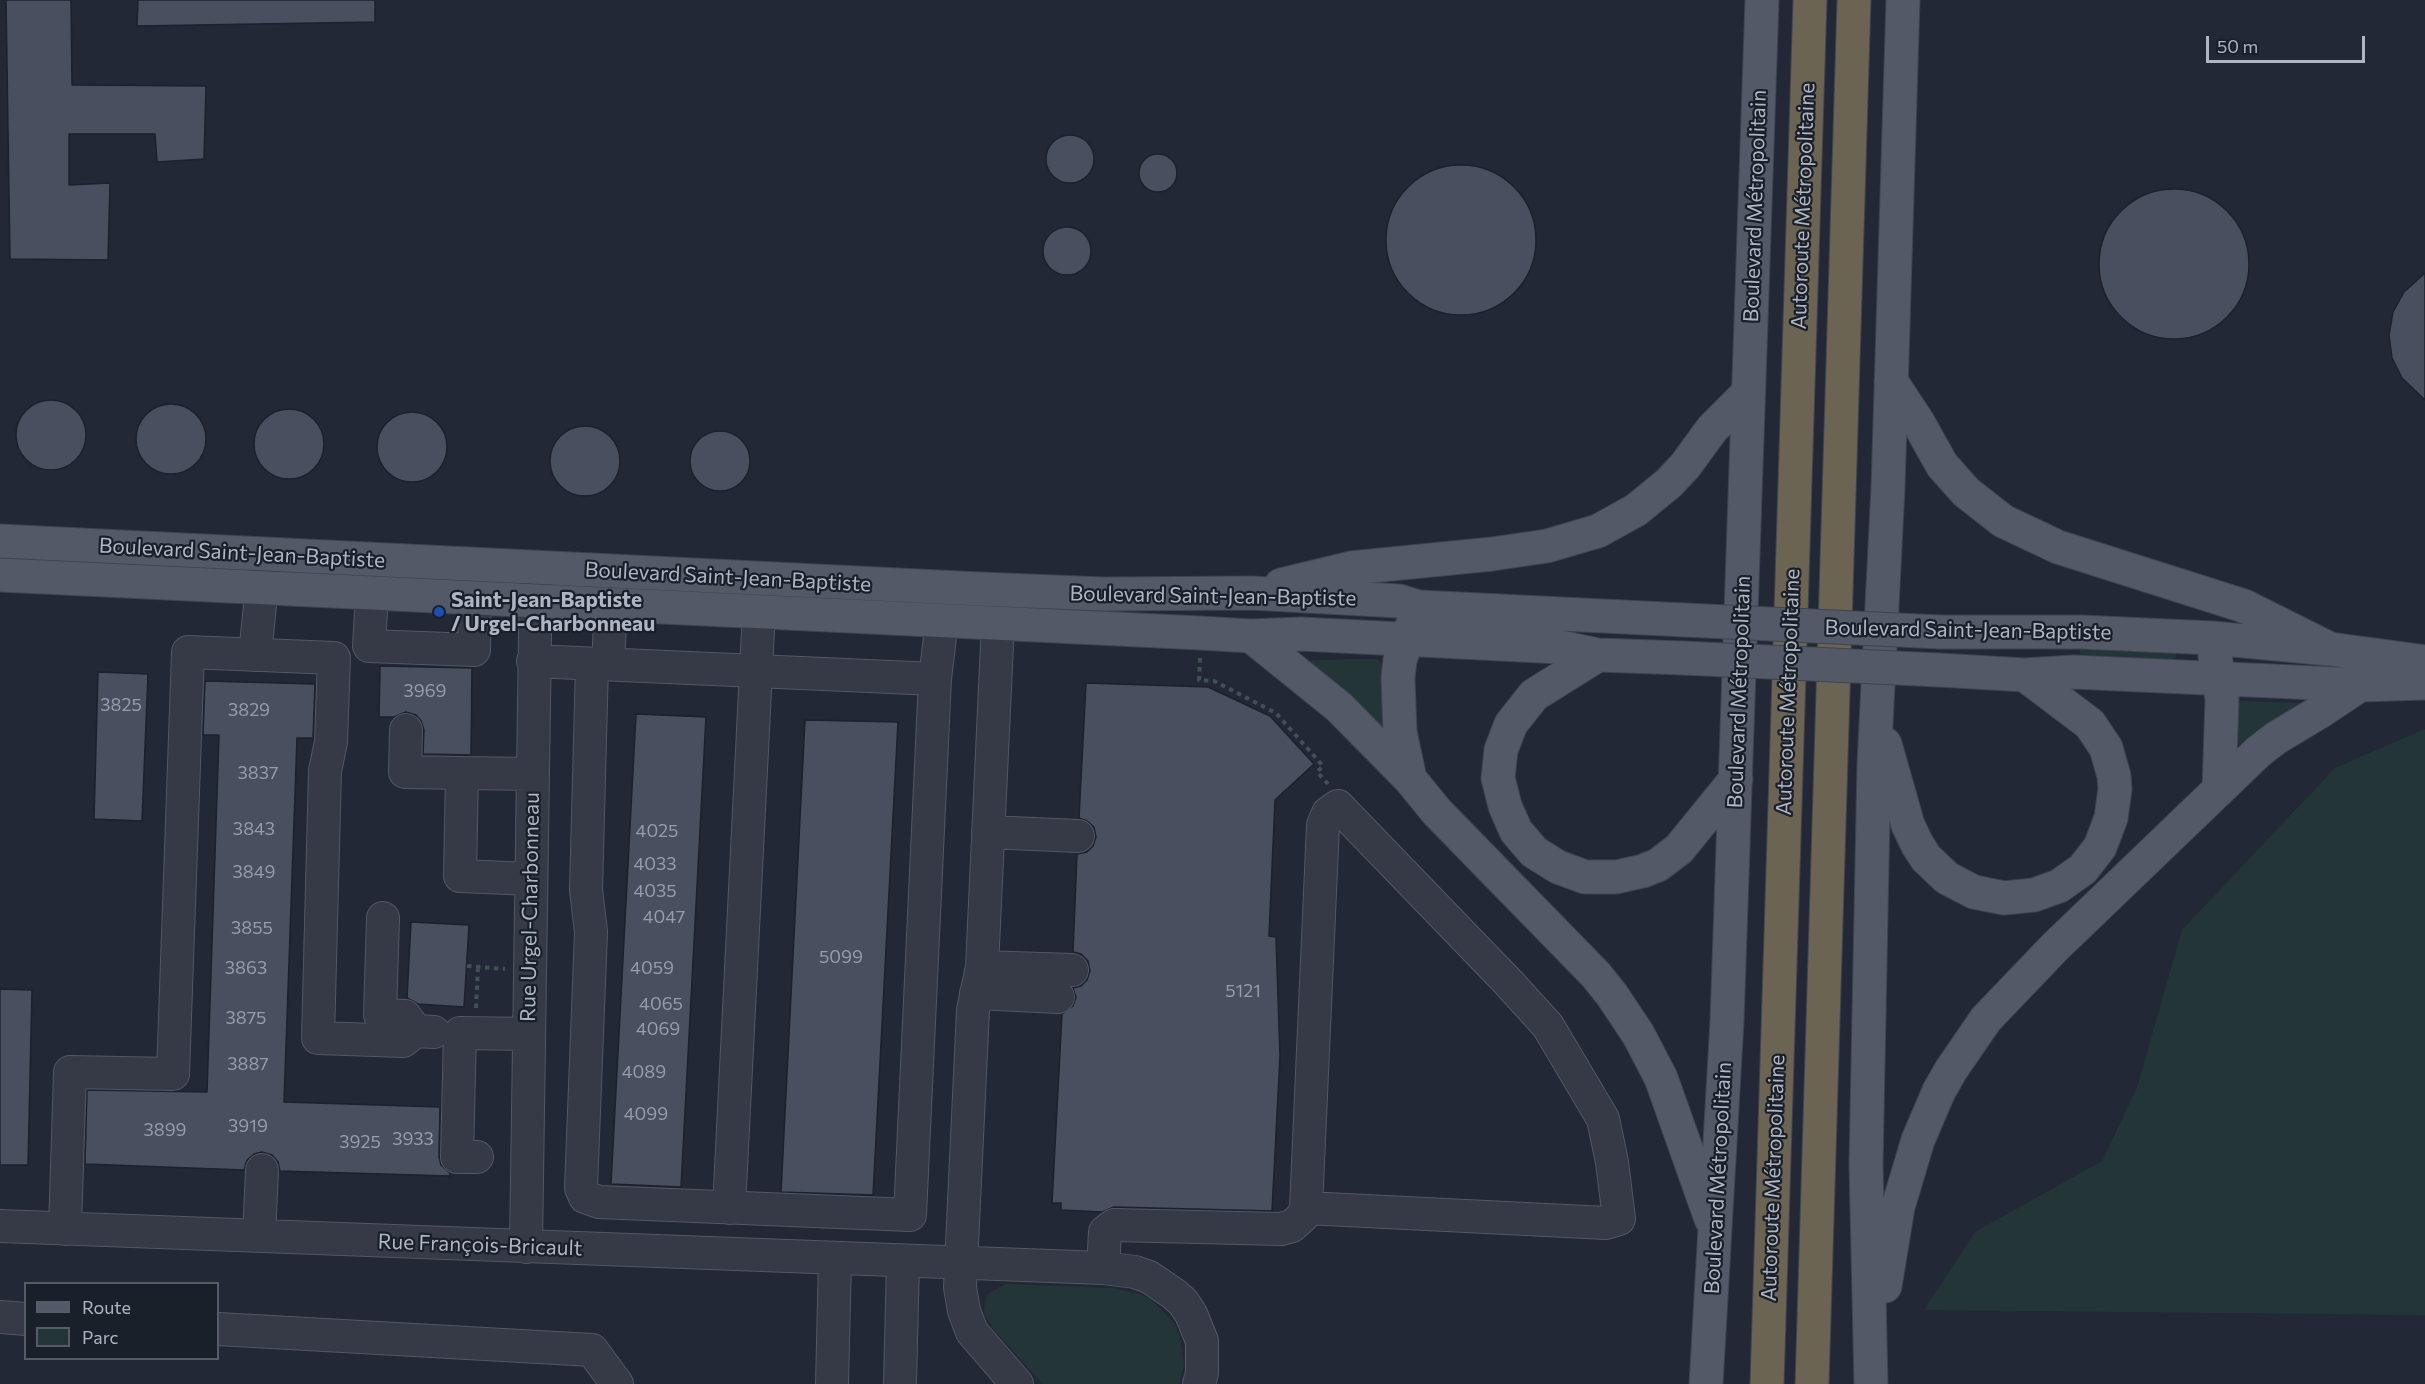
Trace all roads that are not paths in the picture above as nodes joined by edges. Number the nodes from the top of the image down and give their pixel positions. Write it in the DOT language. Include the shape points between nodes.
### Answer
graph roads {
  1 [pos="1762,0"];
  2 [pos="1810,0"];
  3 [pos="1854,0"];
  4 [pos="1903,0"];
  5 [pos="1890,381"];
  6 [pos="1749,393"];
  7 [pos="0,541"];
  8 [pos="265,555"];
  9 [pos="536,568"];
  10 [pos="0,575"];
  11 [pos="262,587"];
  12 [pos="372,593"];
  13 [pos="1251,593"];
  14 [pos="475,598"];
  15 [pos="535,600"];
  16 [pos="611,604"];
  17 [pos="1419,607"];
  18 [pos="759,611"];
  19 [pos="942,620"];
  20 [pos="998,623"];
  21 [pos="1251,636"];
  22 [pos="2212,638"];
  23 [pos="1405,640"];
  24 [pos="2330,649"];
  25 [pos="255,655"];
  26 [pos="1598,655"];
  27 [pos="533,661"];
  28 [pos="2425,663"];
  29 [pos="600,664"];
  30 [pos="758,671"];
  31 [pos="2025,675"];
  32 [pos="2219,679"];
  33 [pos="935,680"];
  34 [pos="2425,682"];
  35 [pos="2360,685"];
  36 [pos="1876,713"];
  37 [pos="405,730"];
  38 [pos="462,773"];
  39 [pos="532,774"];
  40 [pos="1410,779"];
  41 [pos="1736,779"];
  42 [pos="2219,789"];
  43 [pos="988,832"];
  44 [pos="1078,836"];
  45 [pos="531,879"];
  46 [pos="383,918"];
  47 [pos="979,980"];
  48 [pos="1065,984"];
  49 [pos="416,1031"];
  50 [pos="460,1033"];
  51 [pos="529,1034"];
  52 [pos="477,1157"];
  53 [pos="262,1170"];
  54 [pos="729,1208"];
  55 [pos="1305,1208"];
  56 [pos="0,1226"];
  57 [pos="65,1229"];
  58 [pos="1715,1231"];
  59 [pos="260,1236"];
  60 [pos="526,1247"];
  61 [pos="835,1259"];
  62 [pos="903,1262"];
  63 [pos="961,1264"];
  64 [pos="1103,1268"];
  65 [pos="0,1317"];
  66 [pos="24,1318"];
  67 [pos="219,1329"];
  68 [pos="617,1384"];
  69 [pos="832,1384"];
  70 [pos="900,1384"];
  71 [pos="1017,1384"];
  72 [pos="1199,1384"];
  73 [pos="1706,1384"];
  74 [pos="1767,1384"];
  75 [pos="1812,1384"];
  76 [pos="1871,1384"];
  77 [pos="1878,1384"];
  1 -- 6 [label="main road, Boulevard Métropolitain"];
  2 -- 74 [label="highway, Autoroute Métropolitaine"];
  3 -- 75 [label="highway"];
  4 -- 5 [label="main road"];
  5 -- 24 [label="main road" via="1942,465 1966,492 2003,521 2068,551 2244,606"];
  5 -- 36 [label="main road"];
  6 -- 13 [label="main road" via="1712,429 1661,491 1598,531 1546,546 1492,555 1351,568"];
  6 -- 41 [label="main road, Boulevard Métropolitain"];
  7 -- 8 [label="main road, Boulevard Saint-Jean-Baptiste"];
  8 -- 9 [label="main road, Boulevard Saint-Jean-Baptiste"];
  8 -- 11 [label="street"];
  9 -- 13 [label="main road, Boulevard Saint-Jean-Baptiste" via="1047,592"];
  9 -- 15 [label="street, Rue Urgel-Charbonneau"];
  10 -- 11 [label="main road, Boulevard Saint-Jean-Baptiste"];
  11 -- 12 [label="main road, Boulevard Saint-Jean-Baptiste"];
  11 -- 25 [label="street"];
  12 -- 14 [label="main road, Boulevard Saint-Jean-Baptiste"];
  12 -- 14 [label="street" via="369,646 474,650"];
  13 -- 17 [label="main road, Boulevard Saint-Jean-Baptiste" via="1399,601"];
  14 -- 15 [label="main road, Boulevard Saint-Jean-Baptiste"];
  15 -- 16 [label="main road, Boulevard Saint-Jean-Baptiste"];
  15 -- 27 [label="street, Rue Urgel-Charbonneau"];
  16 -- 18 [label="main road, Boulevard Saint-Jean-Baptiste"];
  16 -- 29 [label="street"];
  17 -- 22 [label="main road, Boulevard Saint-Jean-Baptiste, bridge" via="1941,632 2081,632"];
  17 -- 23 [label="main road"];
  18 -- 19 [label="main road, Boulevard Saint-Jean-Baptiste"];
  18 -- 30 [label="street"];
  19 -- 20 [label="main road, Boulevard Saint-Jean-Baptiste"];
  19 -- 33 [label="street"];
  20 -- 21 [label="main road, Boulevard Saint-Jean-Baptiste"];
  20 -- 43 [label="street"];
  21 -- 23 [label="main road, Boulevard Saint-Jean-Baptiste" via="1301,634"];
  21 -- 40 [label="main road" via="1333,702"];
  22 -- 24 [label="main road, Boulevard Saint-Jean-Baptiste"];
  22 -- 32 [label="main road"];
  23 -- 26 [label="main road, Boulevard Saint-Jean-Baptiste" via="1560,647"];
  23 -- 40 [label="main road" via="1398,709"];
  24 -- 28 [label="main road, Boulevard Saint-Jean-Baptiste"];
  25 -- 49 [label="street" via="333,658 331,742 325,771 318,1038 404,1041"];
  25 -- 57 [label="street" via="188,652 173,1074 70,1072"];
  26 -- 31 [label="main road, Boulevard Saint-Jean-Baptiste, bridge"];
  26 -- 41 [label="main road" via="1534,695 1511,724 1501,750 1498,778 1504,806 1516,831 1534,852 1585,877 1616,877 1643,871 1679,849"];
  27 -- 29 [label="street"];
  27 -- 39 [label="street, Rue Urgel-Charbonneau"];
  29 -- 30 [label="street"];
  29 -- 54 [label="street" via="586,890 591,932 581,1188 585,1197 599,1202"];
  30 -- 33 [label="street"];
  30 -- 54 [label="street"];
  31 -- 32 [label="main road, Boulevard Saint-Jean-Baptiste" via="2073,672"];
  31 -- 36 [label="main road" via="2095,730 2108,755 2115,789 2109,826 2093,858 2071,879 2034,895 2004,898 1974,892 1947,878 1926,858 1908,825"];
  32 -- 35 [label="main road, Boulevard Saint-Jean-Baptiste"];
  32 -- 42 [label="main road"];
  33 -- 54 [label="street" via="910,1215"];
  34 -- 35 [label="main road, Boulevard Saint-Jean-Baptiste"];
  35 -- 42 [label="main road" via="2276,738"];
  36 -- 76 [label="main road" via="1866,1164"];
  37 -- 38 [label="street" via="405,772"];
  38 -- 39 [label="street"];
  38 -- 45 [label="street" via="460,876"];
  39 -- 45 [label="street, Rue Urgel-Charbonneau"];
  40 -- 58 [label="main road" via="1437,812 1596,975 1625,1013 1661,1078"];
  41 -- 58 [label="main road, Boulevard Métropolitain"];
  42 -- 77 [label="main road" via="2001,1002 1950,1070 1921,1132 1898,1206 1887,1273"];
  43 -- 44 [label="street"];
  43 -- 47 [label="street"];
  45 -- 51 [label="street, Rue Urgel-Charbonneau"];
  46 -- 49 [label="street" via="380,1015 405,1016"];
  47 -- 48 [label="street"];
  47 -- 63 [label="street" via="973,1010"];
  49 -- 50 [label="street"];
  50 -- 51 [label="street"];
  50 -- 52 [label="street" via="457,1157"];
  51 -- 60 [label="street, Rue Urgel-Charbonneau"];
  53 -- 59 [label="street"];
  55 -- 55 [label="street" via="1323,825 1328,813 1338,806 1548,1026 1603,1119 1619,1219 1606,1223"];
  55 -- 64 [label="street" via="1297,1223 1285,1229 1114,1225 1105,1232"];
  56 -- 57 [label="street, Rue François-Bricault"];
  57 -- 59 [label="street, Rue François-Bricault"];
  58 -- 73 [label="main road, Boulevard Métropolitain"];
  59 -- 60 [label="street, Rue François-Bricault"];
  60 -- 61 [label="street, Rue François-Bricault"];
  61 -- 62 [label="street, Rue François-Bricault"];
  61 -- 69 [label="street"];
  62 -- 63 [label="street, Rue François-Bricault"];
  62 -- 70 [label="street"];
  63 -- 64 [label="street, Rue François-Bricault"];
  63 -- 71 [label="street" via="960,1287 972,1332"];
  64 -- 72 [label="street, Rue François-Bricault" via="1149,1277 1184,1302 1202,1341"];
  65 -- 66 [label="street"];
  67 -- 68 [label="street" via="592,1350"];
}
